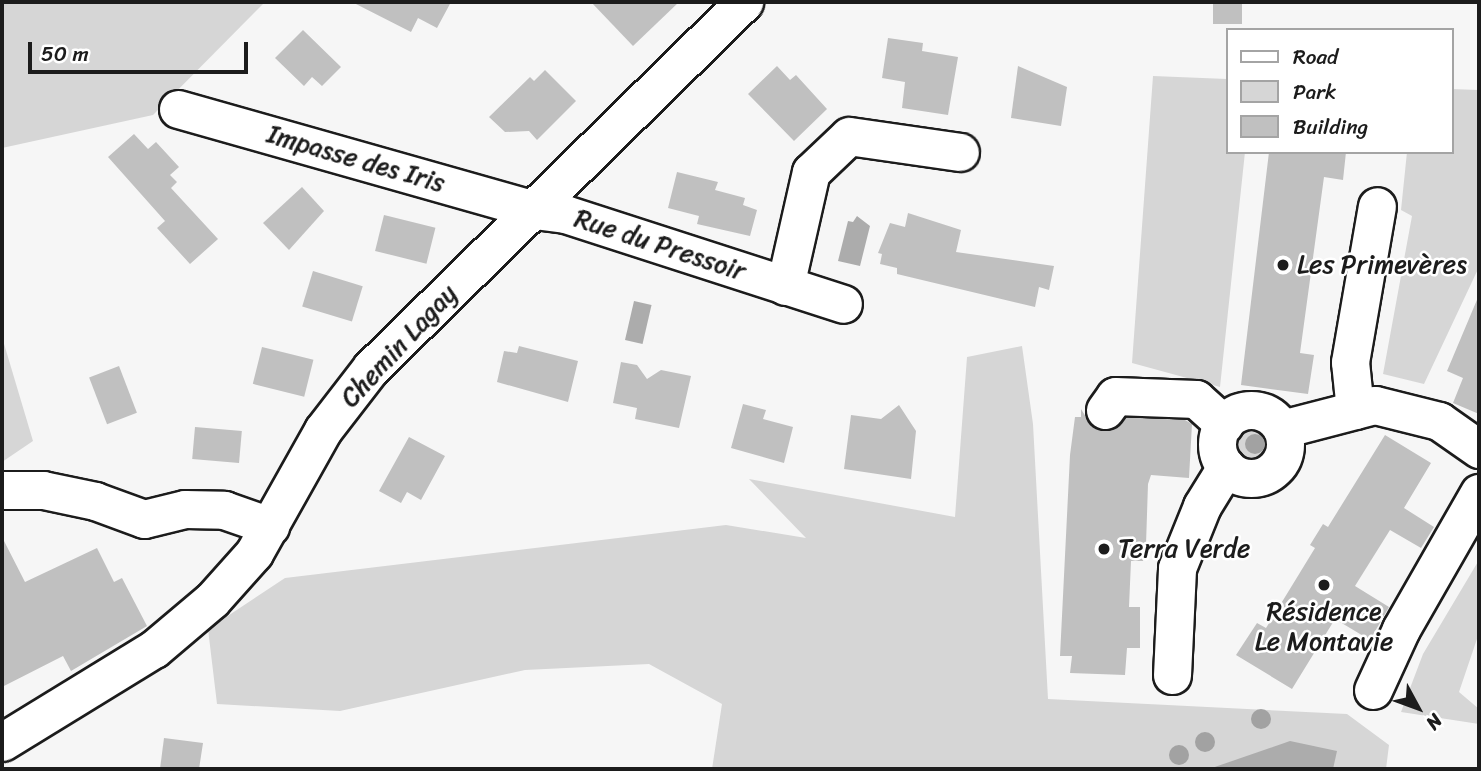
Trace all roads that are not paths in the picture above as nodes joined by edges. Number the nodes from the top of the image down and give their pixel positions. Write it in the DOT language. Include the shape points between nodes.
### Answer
graph roads {
  1 [pos="744,2"];
  2 [pos="178,109"];
  3 [pos="960,152"];
  4 [pos="1377,206"];
  5 [pos="534,210"];
  6 [pos="785,286"];
  7 [pos="843,304"];
  8 [pos="1105,410"];
  9 [pos="1355,410"];
  10 [pos="1223,424"];
  11 [pos="1282,429"];
  12 [pos="1479,449"];
  13 [pos="1226,467"];
  14 [pos="2,490"];
  15 [pos="1479,492"];
  16 [pos="270,526"];
  17 [pos="1172,675"];
  18 [pos="1373,690"];
  19 [pos="2,742"];
  1 -- 5 [label="street, Chemin Lagay"];
  2 -- 5 [label="street, Impasse des Iris"];
  3 -- 6 [label="street" via="849,136 811,172"];
  4 -- 9 [label="street" via="1350,362"];
  5 -- 6 [label="street, Rue du Pressoir" via="565,215"];
  5 -- 16 [label="street, Chemin Lagay" via="371,369 323,429"];
  6 -- 7 [label="street, Rue du Pressoir"];
  8 -- 10 [label="street" via="1115,396 1196,399"];
  9 -- 11 [label="street"];
  9 -- 12 [label="street" via="1375,405 1439,421"];
  10 -- 11 [label="street" via="1242,411 1254,410 1275,419"];
  10 -- 13 [label="street" via="1217,446"];
  11 -- 13 [label="street" via="1285,450 1275,469 1255,478 1234,474"];
  13 -- 17 [label="street" via="1202,506 1177,568"];
  14 -- 16 [label="street" via="43,490 95,501 144,519 186,509 224,510"];
  15 -- 18 [label="street" via="1401,629"];
  16 -- 19 [label="street, Chemin Lagay" via="254,553 212,600 154,649"];
}
